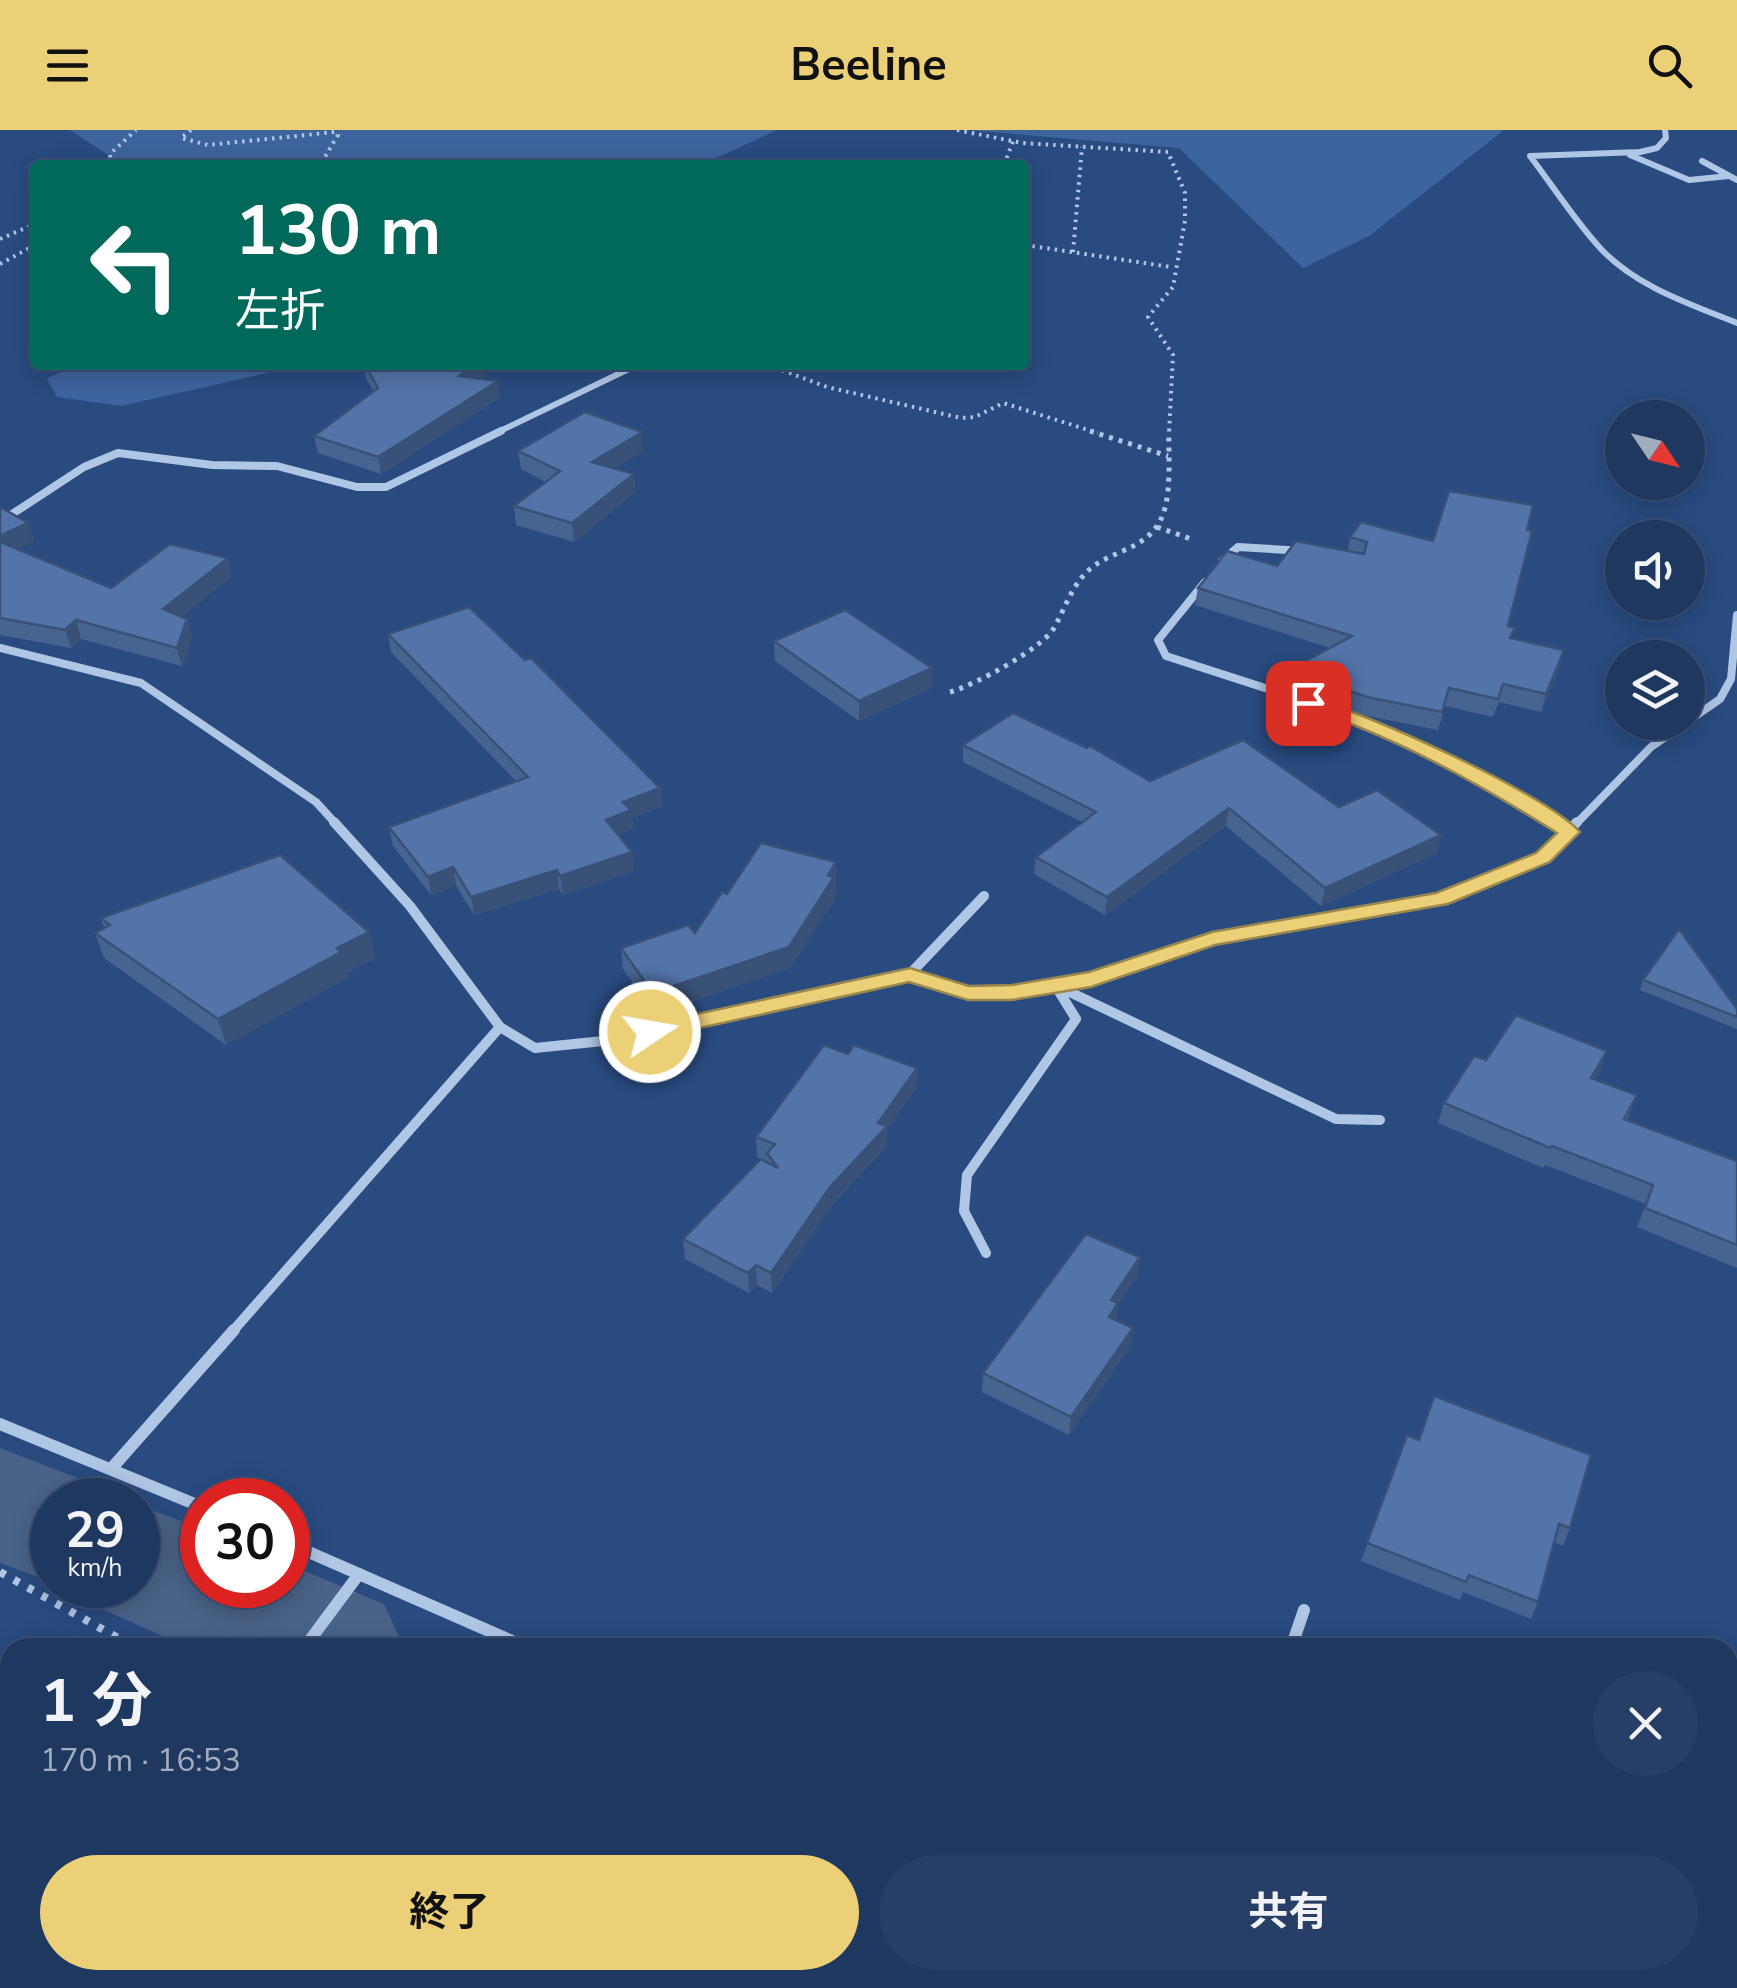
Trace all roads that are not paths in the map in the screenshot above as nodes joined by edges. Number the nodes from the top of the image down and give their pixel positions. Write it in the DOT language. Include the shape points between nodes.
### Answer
graph roads {
  1 [pos="1664,130"];
  2 [pos="1626,152"];
  3 [pos="1702,161"];
  4 [pos="1729,176"];
  5 [pos="1737,180"];
  6 [pos="1737,322"];
  7 [pos="628,370"];
  8 [pos="0,522"];
  9 [pos="1320,553"];
  10 [pos="1221,563"];
  11 [pos="1208,578"];
  12 [pos="1737,615"];
  13 [pos="0,648"];
  14 [pos="1570,832"];
  15 [pos="984,896"];
  16 [pos="910,975"];
  17 [pos="1055,985"];
  18 [pos="500,1027"];
  19 [pos="1380,1120"];
  20 [pos="986,1253"];
  21 [pos="0,1424"];
  22 [pos="111,1469"];
  23 [pos="180,1499"];
  24 [pos="310,1553"];
  25 [pos="359,1574"];
  26 [pos="1304,1610"];
  27 [pos="312,1638"];
  28 [pos="505,1638"];
  29 [pos="1294,1638"];
  1 -- 2 [label="street" via="1657,148"];
  2 -- 4 [label="street" via="1690,180"];
  2 -- 6 [label="street" via="1530,156 1601,248 1628,272"];
  3 -- 4 [label="street"];
  4 -- 5 [label="street"];
  7 -- 8 [label="street" via="386,487 357,488 278,466 118,452"];
  9 -- 10 [label="street" via="1238,547"];
  11 -- 14 [label="street" via="1158,640 1166,656 1342,713 1500,788"];
  12 -- 14 [label="street" via="1731,679 1720,698 1652,747"];
  13 -- 18 [label="street" via="141,683 316,802 410,906"];
  14 -- 17 [label="street" via="1543,857 1441,899 1212,939"];
  15 -- 16 [label="street"];
  16 -- 17 [label="street" via="968,993"];
  16 -- 18 [label="street" via="613,1040 535,1048"];
  17 -- 19 [label="street" via="1336,1119"];
  17 -- 20 [label="street" via="1076,1019 967,1175 964,1211"];
  18 -- 22 [label="street"];
  21 -- 22 [label="street"];
  22 -- 23 [label="street"];
  24 -- 25 [label="street"];
  25 -- 27 [label="street"];
  25 -- 28 [label="street"];
  26 -- 29 [label="street"];
}
